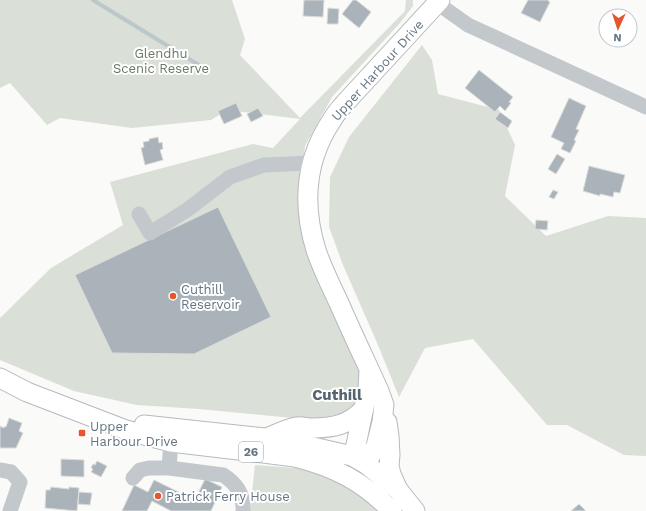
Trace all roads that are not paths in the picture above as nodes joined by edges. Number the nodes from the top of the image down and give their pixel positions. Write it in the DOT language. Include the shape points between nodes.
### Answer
graph roads {
  1 [pos="437,1"];
  2 [pos="646,107"];
  3 [pos="312,163"];
  4 [pos="139,214"];
  5 [pos="369,369"];
  6 [pos="0,378"];
  7 [pos="384,405"];
  8 [pos="363,410"];
  9 [pos="99,419"];
  10 [pos="265,438"];
  11 [pos="171,442"];
  12 [pos="359,460"];
  13 [pos="168,468"];
  14 [pos="0,470"];
  15 [pos="133,478"];
  16 [pos="399,491"];
  17 [pos="10,511"];
  18 [pos="243,511"];
  19 [pos="392,511"];
  20 [pos="415,511"];
  1 -- 2 [label="street" via="468,25"];
  1 -- 3 [label="main road, Upper Harbour Drive" via="332,118"];
  3 -- 4 [label="street" via="264,165 230,177 187,210 150,233"];
  3 -- 5 [label="main road, Upper Harbour Drive" via="308,200 314,244"];
  5 -- 7 [label="main road, Upper Harbour Drive"];
  5 -- 8 [label="main road, Upper Harbour Drive"];
  6 -- 9 [label="main road, 26" via="27,392"];
  7 -- 12 [label="main road, Upper Harbour Drive" via="376,446"];
  7 -- 16 [label="main road" via="389,436 389,466"];
  8 -- 10 [label="main road" via="342,424 323,428 298,426"];
  8 -- 12 [label="main road, Upper Harbour Drive" via="356,445"];
  9 -- 10 [label="main road, 26"];
  9 -- 11 [label="main road, 26" via="126,430"];
  10 -- 12 [label="main road, 26" via="300,444"];
  11 -- 13 [label="street"];
  11 -- 19 [label="main road, 26" via="295,457 314,462 346,475"];
  12 -- 16 [label="main road, 26"];
  13 -- 15 [label="street" via="140,470"];
  13 -- 18 [label="street" via="227,477 238,488"];
  14 -- 17 [label="street" via="11,472 20,482"];
  16 -- 20 [label="main road, 26"];
}
